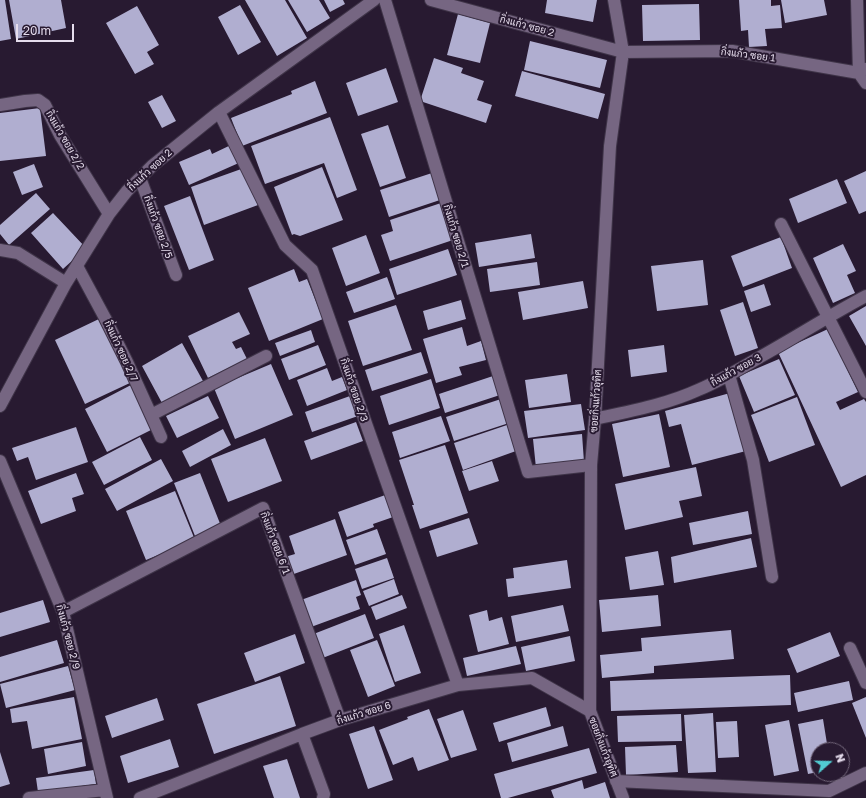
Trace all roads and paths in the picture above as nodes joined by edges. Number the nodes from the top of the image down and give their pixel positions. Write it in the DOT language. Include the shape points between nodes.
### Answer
graph roads {
  1 [pos="374,0"];
  2 [pos="385,0"];
  3 [pos="431,0"];
  4 [pos="614,0"];
  5 [pos="856,0"];
  6 [pos="623,52"];
  7 [pos="862,71"];
  8 [pos="866,83"];
  9 [pos="0,105"];
  10 [pos="219,112"];
  11 [pos="140,178"];
  12 [pos="110,214"];
  13 [pos="781,224"];
  14 [pos="0,250"];
  15 [pos="77,266"];
  16 [pos="176,275"];
  17 [pos="66,283"];
  18 [pos="866,296"];
  19 [pos="828,317"];
  20 [pos="266,356"];
  21 [pos="729,375"];
  22 [pos="866,392"];
  23 [pos="0,406"];
  24 [pos="151,415"];
  25 [pos="595,419"];
  26 [pos="161,437"];
  27 [pos="0,461"];
  28 [pos="591,465"];
  29 [pos="772,577"];
  30 [pos="63,612"];
  31 [pos="850,648"];
  32 [pos="866,683"];
  33 [pos="458,685"];
  34 [pos="590,711"];
  35 [pos="340,720"];
  36 [pos="302,734"];
  37 [pos="866,773"];
  38 [pos="616,781"];
  39 [pos="106,794"];
  40 [pos="29,798"];
  41 [pos="140,798"];
  42 [pos="323,798"];
  43 [pos="624,798"];
  1 -- 10 [label="street, กิ่งแก้ว ซอย 2"];
  2 -- 28 [label="street, กิ่งแก้ว ซอย 2/1" via="528,472"];
  3 -- 6 [label="street, กิ่งแก้ว ซอย 2"];
  4 -- 6 [label="street, ซอยกิ่งแก้วอุทิศ"];
  5 -- 7 [label="street"];
  6 -- 7 [label="street, กิ่งแก้ว ซอย 1" via="732,51"];
  6 -- 25 [label="street, ซอยกิ่งแก้วอุทิศ" via="610,146"];
  7 -- 8 [label="street"];
  9 -- 12 [label="street, กิ่งแก้ว ซอย 2/2" via="38,100 45,105 60,135"];
  10 -- 11 [label="street, กิ่งแก้ว ซอย 2"];
  10 -- 33 [label="street, กิ่งแก้ว ซอย 2/3" via="285,245 312,270"];
  11 -- 12 [label="street, กิ่งแก้ว ซอย 2"];
  11 -- 16 [label="street, กิ่งแก้ว ซอย 2/5"];
  12 -- 15 [label="street, กิ่งแก้ว ซอย 2"];
  13 -- 19 [label="street"];
  14 -- 17 [label="street" via="18,253"];
  15 -- 17 [label="street, กิ่งแก้ว ซอย 2"];
  15 -- 24 [label="street, กิ่งแก้ว ซอย 2/7"];
  17 -- 23 [label="street, กิ่งแก้ว ซอย 2"];
  18 -- 19 [label="street, กิ่งแก้ว ซอย 3"];
  19 -- 21 [label="street, กิ่งแก้ว ซอย 3"];
  19 -- 22 [label="street"];
  20 -- 24 [label="street"];
  21 -- 25 [label="street, กิ่งแก้ว ซอย 3" via="659,405"];
  21 -- 29 [label="street" via="753,460"];
  24 -- 26 [label="street, กิ่งแก้ว ซอย 2/7"];
  25 -- 28 [label="street, ซอยกิ่งแก้วอุทิศ"];
  27 -- 30 [label="street, กิ่งแก้ว ซอย 2/9"];
  28 -- 34 [label="street, ซอยกิ่งแก้วอุทิศ"];
  30 -- 35 [label="street, กิ่งแก้ว ซอย 6/1" via="264,508"];
  30 -- 39 [label="street, กิ่งแก้ว ซอย 2/9"];
  31 -- 32 [label="street"];
  33 -- 34 [label="street, กิ่งแก้ว ซอย 6" via="532,678"];
  33 -- 35 [label="street, กิ่งแก้ว ซอย 6"];
  34 -- 38 [label="street, ซอยกิ่งแก้วอุทิศ"];
  35 -- 36 [label="street, กิ่งแก้ว ซอย 6"];
  36 -- 41 [label="street, กิ่งแก้ว ซอย 6"];
  36 -- 42 [label="street" via="324,794"];
  37 -- 38 [label="street" via="829,791"];
  38 -- 43 [label="street, ซอยกิ่งแก้วอุทิศ"];
  39 -- 40 [label="street"];
}
